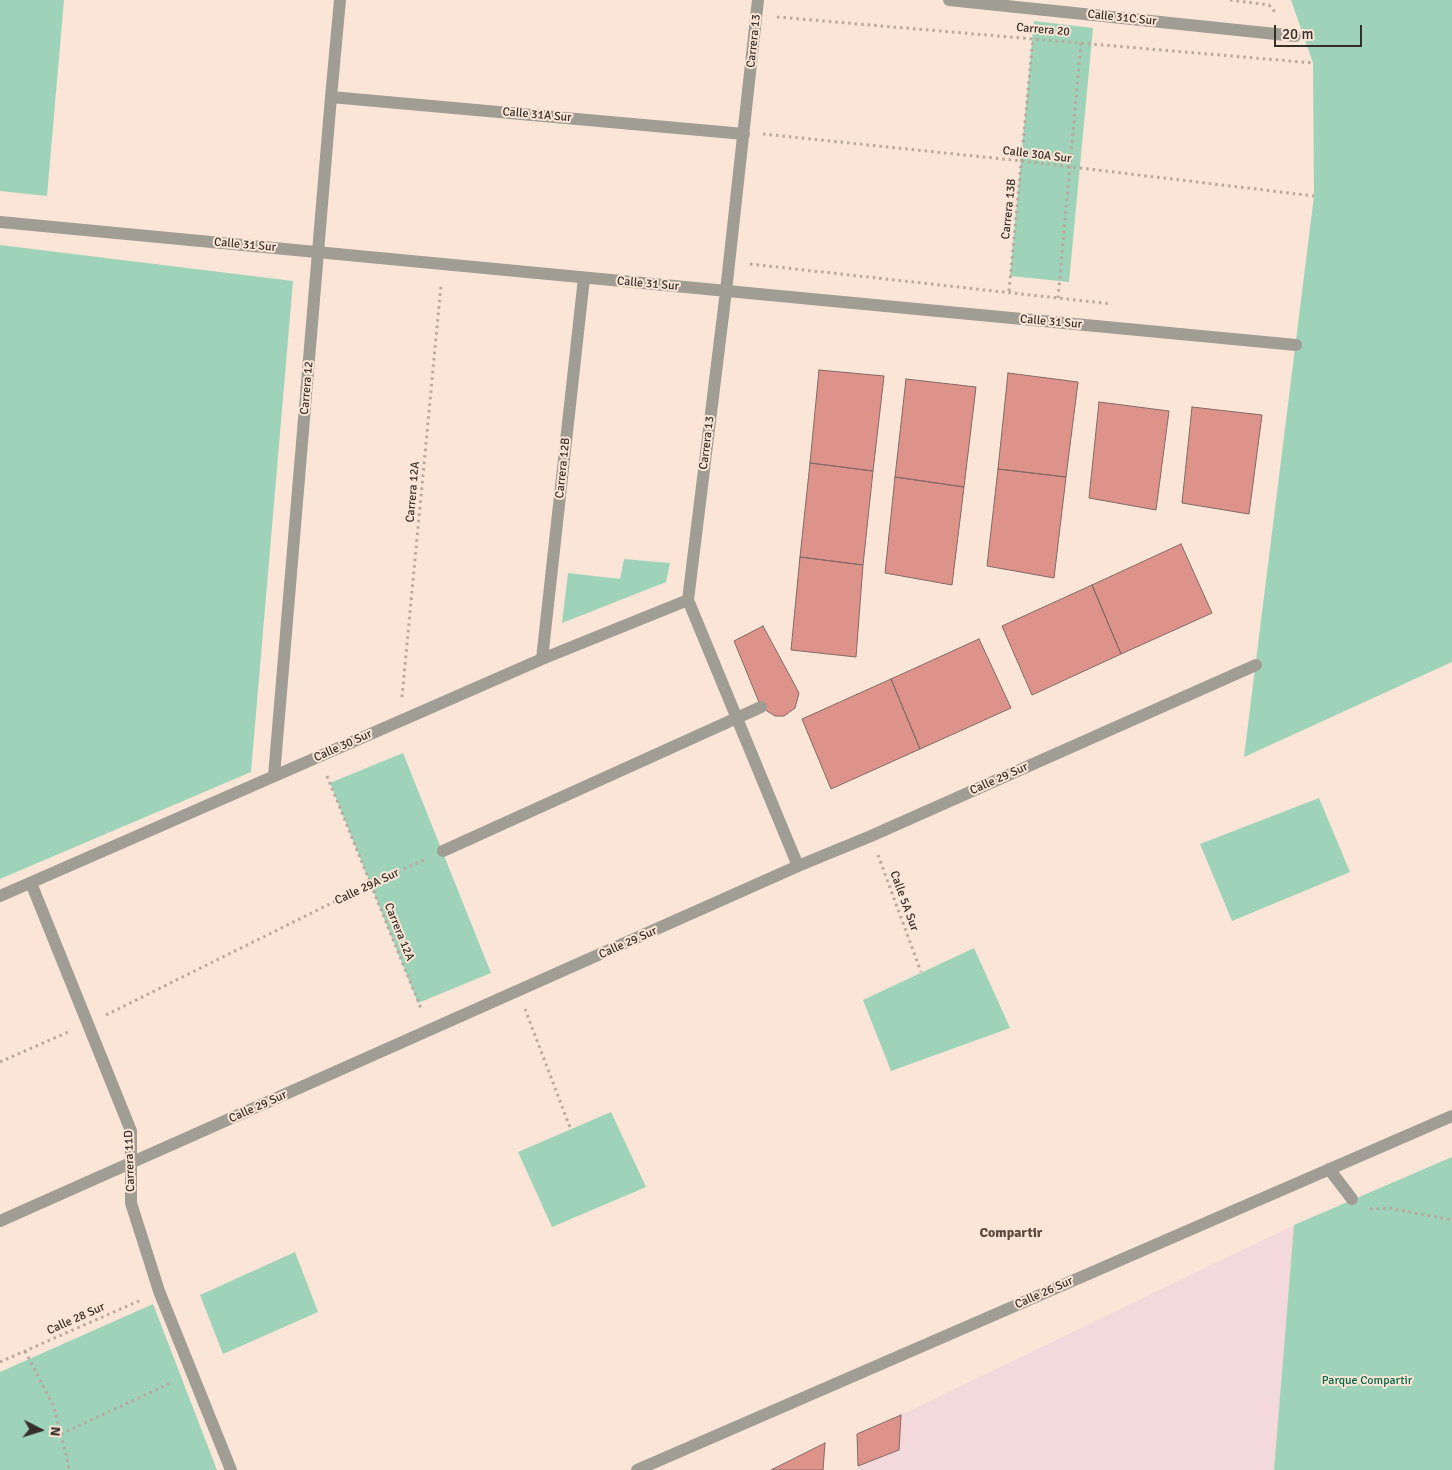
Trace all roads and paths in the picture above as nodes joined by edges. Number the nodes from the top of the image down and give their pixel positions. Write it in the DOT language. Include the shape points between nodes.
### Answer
graph roads {
  1 [pos="340,0"];
  2 [pos="758,0"];
  3 [pos="949,0"];
  4 [pos="1230,0"];
  5 [pos="1269,4"];
  6 [pos="771,16"];
  7 [pos="1295,36"];
  8 [pos="1033,38"];
  9 [pos="1081,43"];
  10 [pos="1313,63"];
  11 [pos="331,97"];
  12 [pos="758,133"];
  13 [pos="744,134"];
  14 [pos="1022,162"];
  15 [pos="1070,168"];
  16 [pos="1314,196"];
  17 [pos="0,222"];
  18 [pos="318,252"];
  19 [pos="743,263"];
  20 [pos="443,264"];
  21 [pos="584,278"];
  22 [pos="726,291"];
  23 [pos="1009,291"];
  24 [pos="1296,345"];
  25 [pos="688,600"];
  26 [pos="542,659"];
  27 [pos="1256,665"];
  28 [pos="761,708"];
  29 [pos="737,719"];
  30 [pos="399,722"];
  31 [pos="319,757"];
  32 [pos="274,776"];
  33 [pos="871,836"];
  34 [pos="443,851"];
  35 [pos="798,866"];
  36 [pos="31,883"];
  37 [pos="370,884"];
  38 [pos="0,896"];
  39 [pos="921,972"];
  40 [pos="518,992"];
  41 [pos="89,1023"];
  42 [pos="430,1031"];
  43 [pos="0,1062"];
  44 [pos="1452,1116"];
  45 [pos="571,1130"];
  46 [pos="131,1163"];
  47 [pos="1329,1170"];
  48 [pos="1352,1199"];
  49 [pos="1362,1210"];
  50 [pos="1452,1220"];
  51 [pos="0,1221"];
  52 [pos="159,1291"];
  53 [pos="25,1351"];
  54 [pos="0,1362"];
  55 [pos="192,1373"];
  56 [pos="61,1434"];
  57 [pos="68,1470"];
  58 [pos="231,1470"];
  59 [pos="637,1470"];
  1 -- 11 [label="street, Carrera 12"];
  2 -- 13 [label="street, Carrera 13"];
  3 -- 7 [label="street, Calle 31C Sur"];
  4 -- 5 [label="path"];
  6 -- 8 [label="path, Carrera 20"];
  8 -- 9 [label="path, Carrera 20"];
  8 -- 14 [label="path, Carrera 13B"];
  9 -- 10 [label="path, Carrera 20"];
  9 -- 15 [label="path"];
  11 -- 13 [label="street, Calle 31A Sur"];
  11 -- 18 [label="street, Carrera 12"];
  12 -- 14 [label="path, Calle 30A Sur"];
  13 -- 22 [label="street, Carrera 13"];
  14 -- 15 [label="path, Calle 30A Sur"];
  14 -- 23 [label="path, Carrera 13B"];
  15 -- 16 [label="path, Calle 30A Sur"];
  15 -- 23 [label="path" via="1058,298"];
  17 -- 18 [label="street, Calle 31 Sur"];
  18 -- 20 [label="street, Calle 31 Sur"];
  18 -- 32 [label="street, Carrera 12"];
  19 -- 23 [label="path"];
  20 -- 21 [label="street, Calle 31 Sur"];
  20 -- 30 [label="path, Carrera 12A"];
  21 -- 22 [label="street, Calle 31 Sur"];
  21 -- 26 [label="street, Carrera 12B"];
  22 -- 24 [label="street, Calle 31 Sur"];
  22 -- 25 [label="street, Carrera 13"];
  25 -- 26 [label="street, Calle 30 Sur"];
  25 -- 29 [label="street, Carrera 13"];
  26 -- 30 [label="street, Calle 30 Sur"];
  27 -- 33 [label="street, Calle 29 Sur"];
  28 -- 29 [label="street"];
  29 -- 34 [label="street"];
  29 -- 35 [label="street, Carrera 13"];
  30 -- 31 [label="street, Calle 30 Sur"];
  31 -- 32 [label="street, Calle 30 Sur"];
  31 -- 37 [label="path, Carrera 12A"];
  32 -- 36 [label="street, Calle 30 Sur"];
  33 -- 35 [label="street, Calle 29 Sur"];
  33 -- 39 [label="path, Calle 5A Sur"];
  34 -- 37 [label="path, Calle 29A Sur"];
  35 -- 40 [label="street, Calle 29 Sur"];
  36 -- 38 [label="street, Calle 30 Sur"];
  36 -- 41 [label="street, Carrera 11D"];
  37 -- 41 [label="path, Calle 29A Sur"];
  37 -- 42 [label="path, Carrera 12A"];
  40 -- 42 [label="street, Calle 29 Sur"];
  40 -- 45 [label="path"];
  41 -- 43 [label="path, Calle 29A Sur"];
  41 -- 46 [label="street, Carrera 11D" via="131,1131"];
  42 -- 46 [label="street, Calle 29 Sur"];
  44 -- 47 [label="street, Calle 26 Sur"];
  46 -- 51 [label="street, Calle 29 Sur"];
  46 -- 52 [label="street, Carrera 11D" via="130,1203"];
  47 -- 48 [label="street"];
  47 -- 59 [label="street, Calle 26 Sur"];
  49 -- 50 [label="path" via="1389,1208"];
  52 -- 53 [label="path, Calle 28 Sur"];
  52 -- 55 [label="street, Carrera 11D"];
  53 -- 54 [label="path, Calle 28 Sur"];
  53 -- 56 [label="path" via="54,1407"];
  55 -- 56 [label="path"];
  55 -- 58 [label="street, Carrera 11D"];
  56 -- 57 [label="path"];
}
